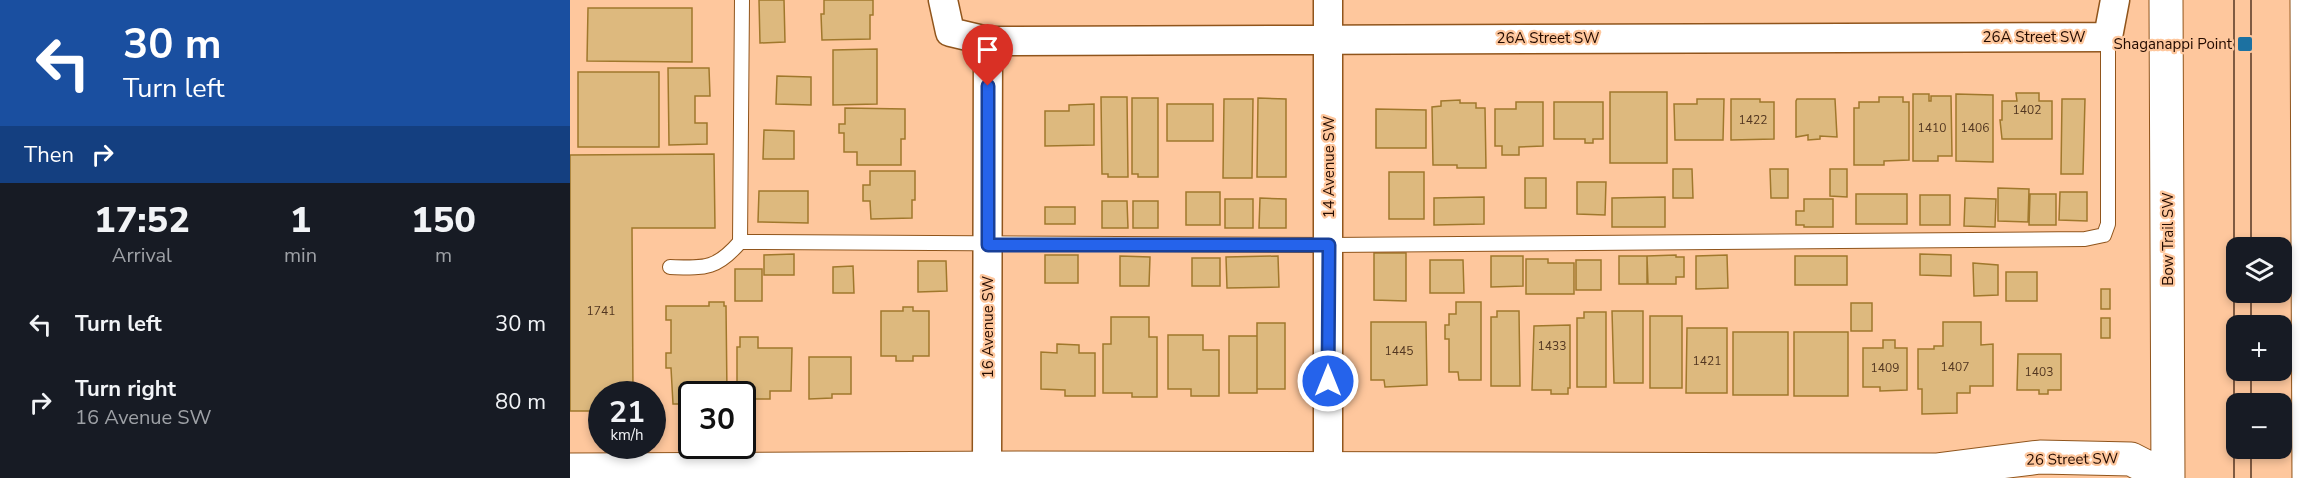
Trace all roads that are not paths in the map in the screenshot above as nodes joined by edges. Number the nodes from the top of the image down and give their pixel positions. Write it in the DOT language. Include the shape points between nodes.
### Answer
graph roads {
  1 [pos="742,0"];
  2 [pos="943,0"];
  3 [pos="1328,0"];
  4 [pos="2115,0"];
  5 [pos="2166,0"];
  6 [pos="2307,0"];
  7 [pos="2108,37"];
  8 [pos="1328,39"];
  9 [pos="988,41"];
  10 [pos="740,243"];
  11 [pos="988,245"];
  12 [pos="1329,245"];
  13 [pos="670,267"];
  14 [pos="987,469"];
  15 [pos="570,470"];
  16 [pos="1328,474"];
  17 [pos="1936,474"];
  18 [pos="1984,478"];
  19 [pos="2168,478"];
  20 [pos="2173,478"];
  21 [pos="2309,478"];
  1 -- 10 [label="lane"];
  2 -- 9 [label="street" via="950,32"];
  3 -- 8 [label="street, 14 Avenue SW"];
  4 -- 7 [label="street"];
  5 -- 19 [label="street, Bow Trail SW"];
  6 -- 21 [label="street"];
  7 -- 8 [label="street, 26A Street SW"];
  7 -- 12 [label="lane" via="2108,224 2104,235 2085,239"];
  8 -- 9 [label="street, 26A Street SW"];
  8 -- 12 [label="street, 14 Avenue SW"];
  9 -- 11 [label="street, 16 Avenue SW"];
  10 -- 11 [label="lane"];
  10 -- 13 [label="lane" via="729,256 707,268"];
  11 -- 12 [label="lane"];
  11 -- 14 [label="street, 16 Avenue SW"];
  12 -- 16 [label="street, 14 Avenue SW"];
  14 -- 15 [label="street, 26 Street SW"];
  14 -- 16 [label="street, 26 Street SW"];
  16 -- 17 [label="street, 26 Street SW"];
  17 -- 18 [label="street, 26 Street SW"];
  17 -- 19 [label="street, 26 Street SW" via="2040,457 2131,459"];
  19 -- 20 [label="street, 26 Street SW"];
}
